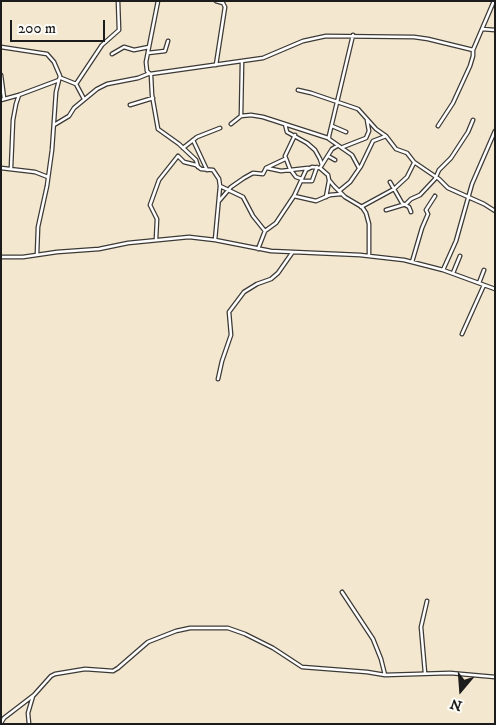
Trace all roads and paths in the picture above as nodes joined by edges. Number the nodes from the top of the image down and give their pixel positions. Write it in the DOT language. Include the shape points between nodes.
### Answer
graph roads {
  1 [pos="118,1"];
  2 [pos="158,1"];
  3 [pos="216,1"];
  4 [pos="494,1"];
  5 [pos="482,29"];
  6 [pos="495,30"];
  7 [pos="353,36"];
  8 [pos="168,41"];
  9 [pos="1,47"];
  10 [pos="149,47"];
  11 [pos="472,50"];
  12 [pos="148,53"];
  13 [pos="112,54"];
  14 [pos="242,62"];
  15 [pos="216,65"];
  16 [pos="150,74"];
  17 [pos="1,75"];
  18 [pos="60,79"];
  19 [pos="76,84"];
  20 [pos="298,90"];
  21 [pos="19,96"];
  22 [pos="153,98"];
  23 [pos="3,99"];
  24 [pos="84,99"];
  25 [pos="338,102"];
  26 [pos="130,105"];
  27 [pos="241,116"];
  28 [pos="367,118"];
  29 [pos="473,120"];
  30 [pos="285,123"];
  31 [pos="231,124"];
  32 [pos="54,125"];
  33 [pos="332,126"];
  34 [pos="438,126"];
  35 [pos="220,128"];
  36 [pos="495,131"];
  37 [pos="346,132"];
  38 [pos="295,135"];
  39 [pos="386,136"];
  40 [pos="329,138"];
  41 [pos="193,140"];
  42 [pos="340,147"];
  43 [pos="183,148"];
  44 [pos="328,156"];
  45 [pos="286,159"];
  46 [pos="335,160"];
  47 [pos="414,162"];
  48 [pos="199,167"];
  49 [pos="320,167"];
  50 [pos="1,168"];
  51 [pos="11,168"];
  52 [pos="266,168"];
  53 [pos="309,168"];
  54 [pos="359,168"];
  55 [pos="290,169"];
  56 [pos="207,170"];
  57 [pos="48,177"];
  58 [pos="436,177"];
  59 [pos="301,180"];
  60 [pos="329,180"];
  61 [pos="390,182"];
  62 [pos="220,186"];
  63 [pos="394,189"];
  64 [pos="228,190"];
  65 [pos="340,192"];
  66 [pos="294,196"];
  67 [pos="435,196"];
  68 [pos="326,197"];
  69 [pos="469,197"];
  70 [pos="219,201"];
  71 [pos="404,205"];
  72 [pos="361,207"];
  73 [pos="386,210"];
  74 [pos="495,211"];
  75 [pos="412,212"];
  76 [pos="265,231"];
  77 [pos="156,240"];
  78 [pos="215,240"];
  79 [pos="258,249"];
  80 [pos="292,253"];
  81 [pos="36,255"];
  82 [pos="369,256"];
  83 [pos="460,256"];
  84 [pos="1,257"];
  85 [pos="412,262"];
  86 [pos="443,270"];
  87 [pos="484,270"];
  88 [pos="453,274"];
  89 [pos="479,282"];
  90 [pos="484,285"];
  91 [pos="495,289"];
  92 [pos="462,334"];
  93 [pos="218,379"];
  94 [pos="342,592"];
  95 [pos="427,601"];
  96 [pos="425,674"];
  97 [pos="385,675"];
  98 [pos="495,677"];
  99 [pos="34,695"];
  100 [pos="3,718"];
  101 [pos="1,723"];
  102 [pos="28,724"];
  1 -- 19 [label="street" via="120,30 102,45"];
  2 -- 10 [label="street"];
  3 -- 15 [label="street" via="225,7"];
  4 -- 5 [label="street"];
  5 -- 6 [label="street"];
  5 -- 11 [label="street"];
  7 -- 11 [label="street" via="414,37"];
  7 -- 14 [label="street" via="315,37 268,56"];
  7 -- 25 [label="street"];
  8 -- 12 [label="street" via="165,51"];
  9 -- 18 [label="street" via="47,54 57,66"];
  10 -- 12 [label="street"];
  10 -- 13 [label="street" via="134,50 124,47"];
  11 -- 34 [label="street" via="470,66 454,103"];
  12 -- 16 [label="street" via="146,66"];
  14 -- 15 [label="street"];
  14 -- 27 [label="street"];
  15 -- 16 [label="street"];
  16 -- 22 [label="street"];
  16 -- 24 [label="street" via="102,86"];
  17 -- 23 [label="street"];
  18 -- 19 [label="street"];
  18 -- 21 [label="street"];
  18 -- 32 [label="street"];
  19 -- 24 [label="street"];
  20 -- 25 [label="street"];
  21 -- 23 [label="street"];
  21 -- 51 [label="street" via="13,127"];
  22 -- 26 [label="street"];
  22 -- 43 [label="street" via="158,129"];
  24 -- 32 [label="street" via="69,116"];
  25 -- 28 [label="street" via="358,110"];
  25 -- 33 [label="street"];
  27 -- 30 [label="street"];
  27 -- 31 [label="street"];
  28 -- 39 [label="street"];
  28 -- 42 [label="street" via="369,131 366,138"];
  29 -- 58 [label="street"];
  30 -- 38 [label="street" via="287,131"];
  30 -- 40 [label="street"];
  32 -- 57 [label="street"];
  33 -- 37 [label="street"];
  33 -- 40 [label="street"];
  35 -- 41 [label="street"];
  36 -- 69 [label="street"];
  38 -- 45 [label="street" via="285,153"];
  38 -- 49 [label="street" via="311,146 319,157"];
  39 -- 47 [label="street" via="396,149 407,153"];
  39 -- 54 [label="street" via="373,141"];
  40 -- 42 [label="street"];
  41 -- 43 [label="street"];
  41 -- 56 [label="street"];
  42 -- 44 [label="street" via="333,148"];
  42 -- 54 [label="street" via="354,157"];
  43 -- 48 [label="street"];
  44 -- 46 [label="street"];
  44 -- 49 [label="street"];
  45 -- 52 [label="street"];
  45 -- 55 [label="street"];
  47 -- 58 [label="street"];
  47 -- 63 [label="street"];
  48 -- 56 [label="street"];
  48 -- 77 [label="street" via="184,162 178,156 159,180 150,205 157,219"];
  49 -- 53 [label="street"];
  49 -- 59 [label="street" via="312,181"];
  49 -- 60 [label="street"];
  50 -- 51 [label="street"];
  51 -- 57 [label="street"];
  52 -- 55 [label="street"];
  52 -- 64 [label="street" via="263,174 248,175"];
  53 -- 55 [label="street"];
  53 -- 59 [label="street"];
  54 -- 65 [label="street"];
  55 -- 59 [label="street"];
  56 -- 62 [label="street" via="213,170"];
  57 -- 81 [label="street"];
  58 -- 69 [label="street" via="448,188"];
  58 -- 71 [label="street" via="420,195"];
  59 -- 66 [label="street"];
  60 -- 65 [label="street"];
  60 -- 68 [label="street"];
  61 -- 63 [label="street"];
  62 -- 64 [label="street"];
  62 -- 70 [label="street"];
  63 -- 71 [label="street"];
  63 -- 72 [label="street"];
  64 -- 70 [label="street"];
  64 -- 76 [label="street" via="243,197 252,216"];
  65 -- 68 [label="street"];
  65 -- 72 [label="street"];
  66 -- 68 [label="street" via="314,201"];
  66 -- 76 [label="street" via="276,223"];
  67 -- 85 [label="street" via="426,210 428,214"];
  69 -- 74 [label="street"];
  69 -- 86 [label="street" via="456,241"];
  70 -- 78 [label="street"];
  71 -- 73 [label="street"];
  71 -- 75 [label="street"];
  72 -- 82 [label="street" via="369,224"];
  76 -- 79 [label="street"];
  77 -- 78 [label="street" via="189,237"];
  77 -- 81 [label="street"];
  78 -- 79 [label="street"];
  79 -- 80 [label="street"];
  80 -- 82 [label="street"];
  80 -- 93 [label="street" via="278,273 244,292 229,312 231,334"];
  81 -- 84 [label="street"];
  82 -- 85 [label="street"];
  83 -- 88 [label="street"];
  85 -- 86 [label="street"];
  86 -- 88 [label="street"];
  87 -- 89 [label="street"];
  88 -- 89 [label="street"];
  89 -- 90 [label="street"];
  90 -- 91 [label="street"];
  90 -- 92 [label="street"];
  94 -- 97 [label="street" via="373,639"];
  95 -- 96 [label="street" via="421,625"];
  96 -- 97 [label="street"];
  96 -- 98 [label="street"];
  97 -- 99 [label="street" via="302,667 273,648 228,628 190,628 148,642 113,670 85,669 54,674"];
  99 -- 100 [label="street"];
  99 -- 102 [label="street"];
  100 -- 101 [label="street"];
}
